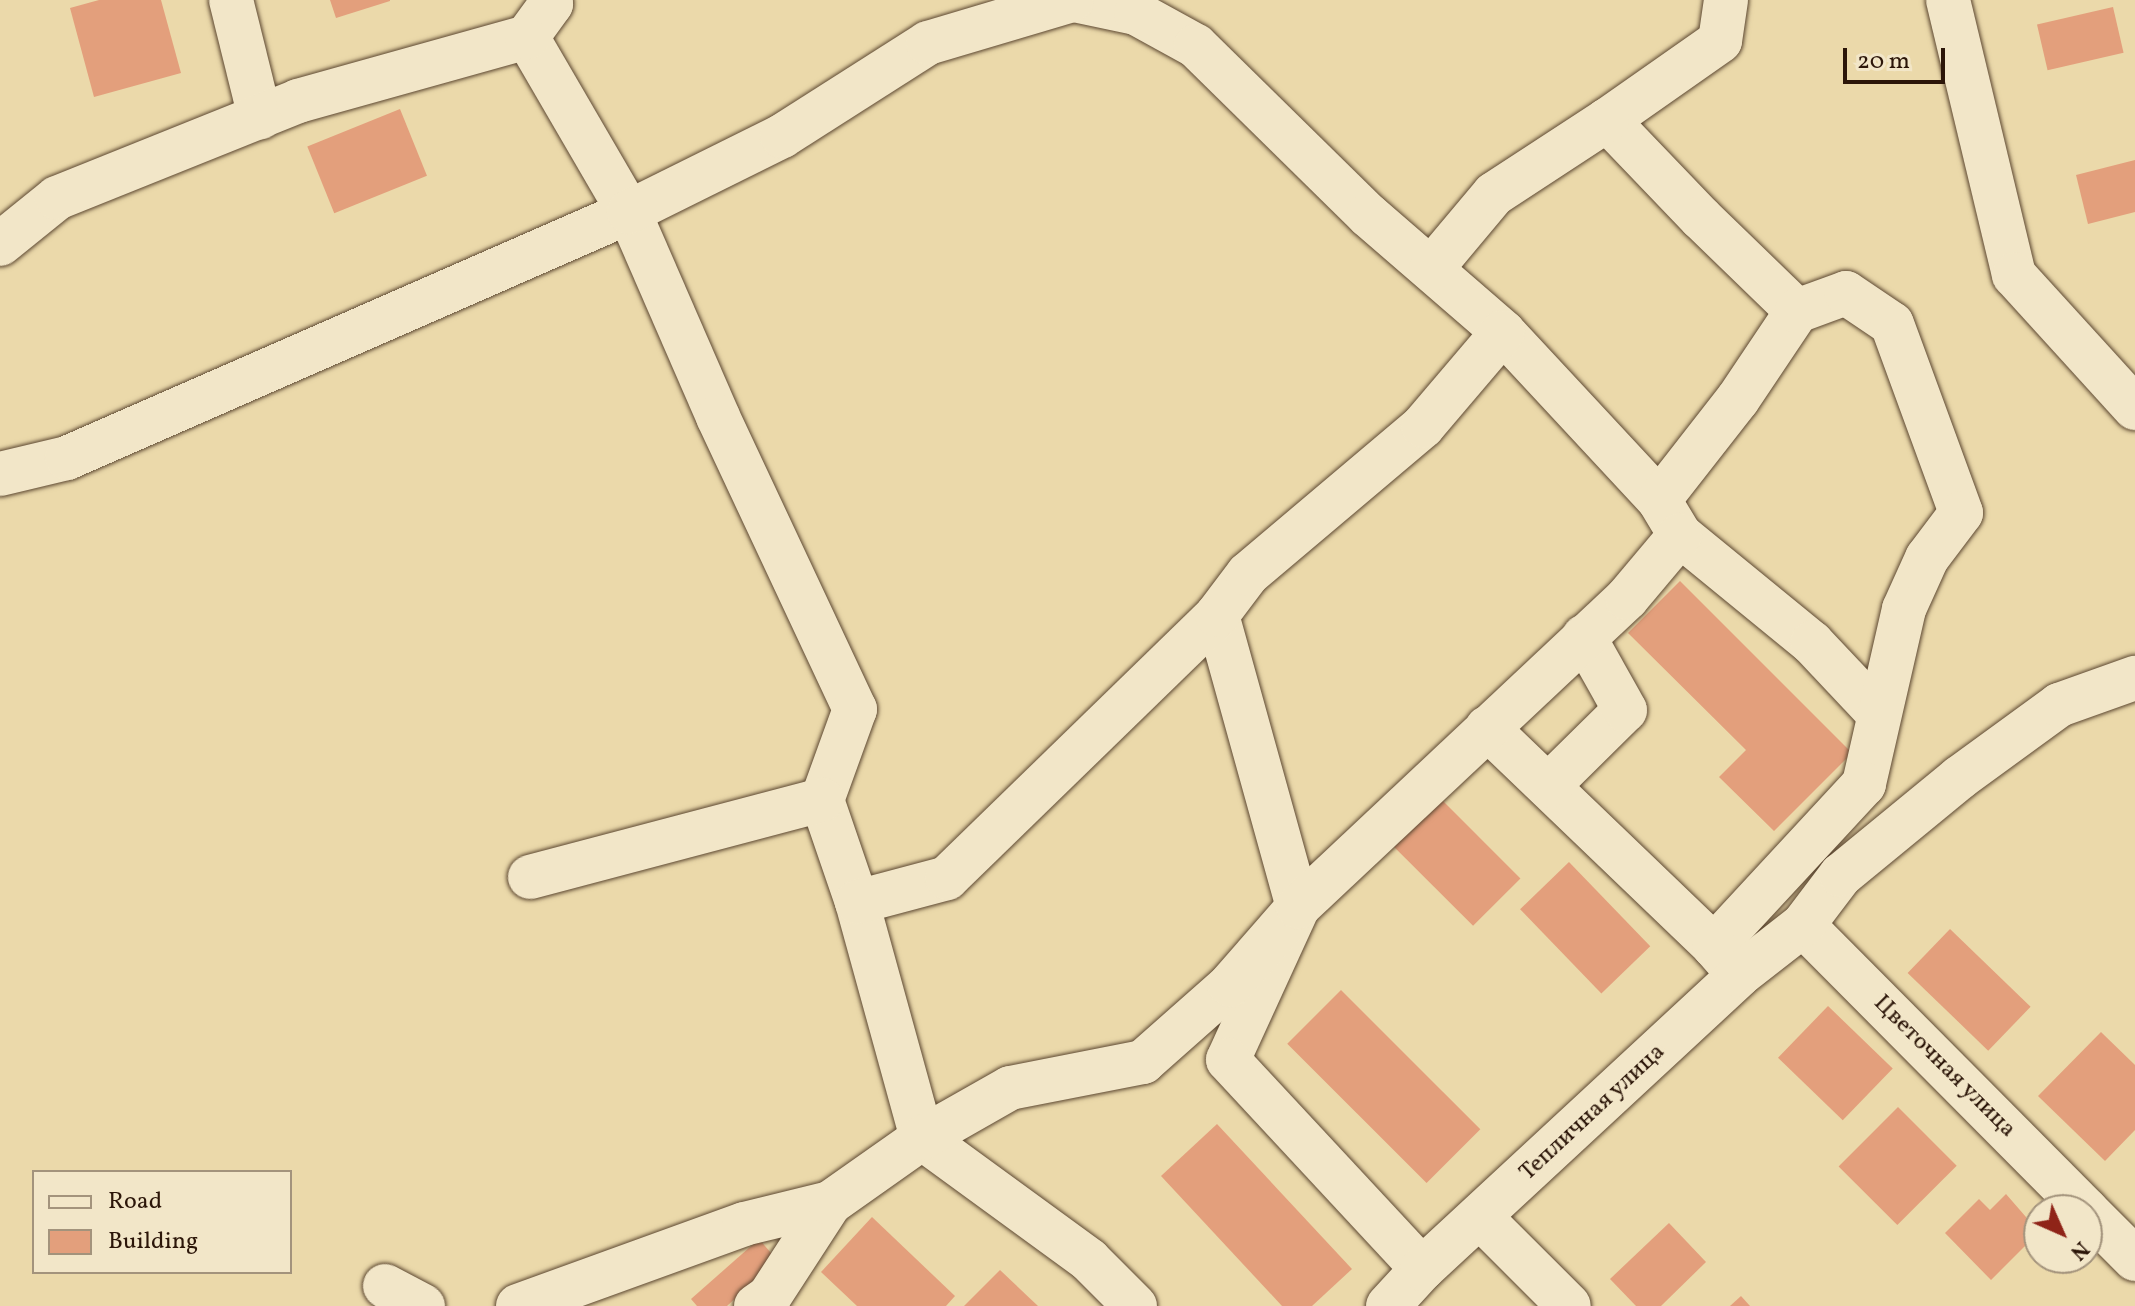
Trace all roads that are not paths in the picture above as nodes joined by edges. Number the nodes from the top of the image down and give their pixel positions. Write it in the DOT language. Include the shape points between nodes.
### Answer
graph roads {
  1 [pos="231,0"];
  2 [pos="1073,0"];
  3 [pos="1726,0"];
  4 [pos="1948,0"];
  5 [pos="547,10"];
  6 [pos="260,117"];
  7 [pos="1607,120"];
  8 [pos="629,212"];
  9 [pos="0,244"];
  10 [pos="1431,269"];
  11 [pos="1797,311"];
  12 [pos="1503,332"];
  13 [pos="2135,408"];
  14 [pos="0,474"];
  15 [pos="1670,518"];
  16 [pos="1217,615"];
  17 [pos="1584,637"];
  18 [pos="2126,694"];
  19 [pos="1878,713"];
  20 [pos="1487,728"];
  21 [pos="1548,786"];
  22 [pos="822,800"];
  23 [pos="530,877"];
  24 [pos="857,902"];
  25 [pos="1298,907"];
  26 [pos="1803,925"];
  27 [pos="1726,960"];
  28 [pos="922,1138"];
  29 [pos="2070,1194"];
  30 [pos="830,1203"];
  31 [pos="1481,1218"];
  32 [pos="2103,1227"];
  33 [pos="2135,1259"];
  34 [pos="1422,1269"];
  35 [pos="385,1286"];
  36 [pos="616,1292"];
  37 [pos="423,1306"];
  38 [pos="518,1306"];
  39 [pos="756,1306"];
  40 [pos="1135,1306"];
  41 [pos="1388,1306"];
  42 [pos="1569,1306"];
  1 -- 6 [label="street"];
  2 -- 8 [label="street" via="928,43 782,136"];
  2 -- 10 [label="street" via="1136,13 1196,46 1368,215"];
  3 -- 7 [label="street" via="1720,41"];
  4 -- 13 [label="street" via="2014,275"];
  5 -- 6 [label="street"];
  5 -- 8 [label="street"];
  6 -- 9 [label="street" via="57,198"];
  7 -- 10 [label="street" via="1494,194"];
  7 -- 11 [label="street"];
  8 -- 14 [label="street" via="67,458"];
  8 -- 22 [label="street" via="855,709"];
  10 -- 12 [label="street"];
  11 -- 15 [label="street" via="1738,399"];
  11 -- 19 [label="street" via="1846,293 1892,324 1961,513 1927,558 1904,609"];
  12 -- 15 [label="street"];
  12 -- 16 [label="street" via="1423,426 1248,574"];
  15 -- 17 [label="street" via="1627,598"];
  15 -- 19 [label="street" via="1812,643"];
  16 -- 24 [label="street" via="947,878"];
  16 -- 25 [label="street"];
  17 -- 20 [label="street"];
  17 -- 21 [label="street" via="1625,710"];
  18 -- 26 [label="street, Тепличная улица" via="2059,705 1841,875"];
  19 -- 27 [label="street" via="1864,784"];
  20 -- 21 [label="street"];
  20 -- 25 [label="street"];
  21 -- 27 [label="street"];
  22 -- 23 [label="street"];
  22 -- 24 [label="street"];
  24 -- 28 [label="street"];
  25 -- 28 [label="street" via="1230,985 1143,1062 1010,1088"];
  25 -- 34 [label="street" via="1228,1060"];
  26 -- 27 [label="street, Тепличная улица"];
  26 -- 29 [label="street, Цветочная улица"];
  27 -- 31 [label="street, Тепличная улица"];
  28 -- 30 [label="street"];
  28 -- 40 [label="street" via="1089,1260"];
  30 -- 36 [label="street" via="744,1224"];
  30 -- 39 [label="street" via="769,1297"];
  31 -- 34 [label="street, Тепличная улица"];
  31 -- 42 [label="street"];
  32 -- 33 [label="street, Цветочная улица"];
  34 -- 41 [label="street, Тепличная улица"];
  35 -- 37 [label="street"];
  36 -- 38 [label="street"];
}
